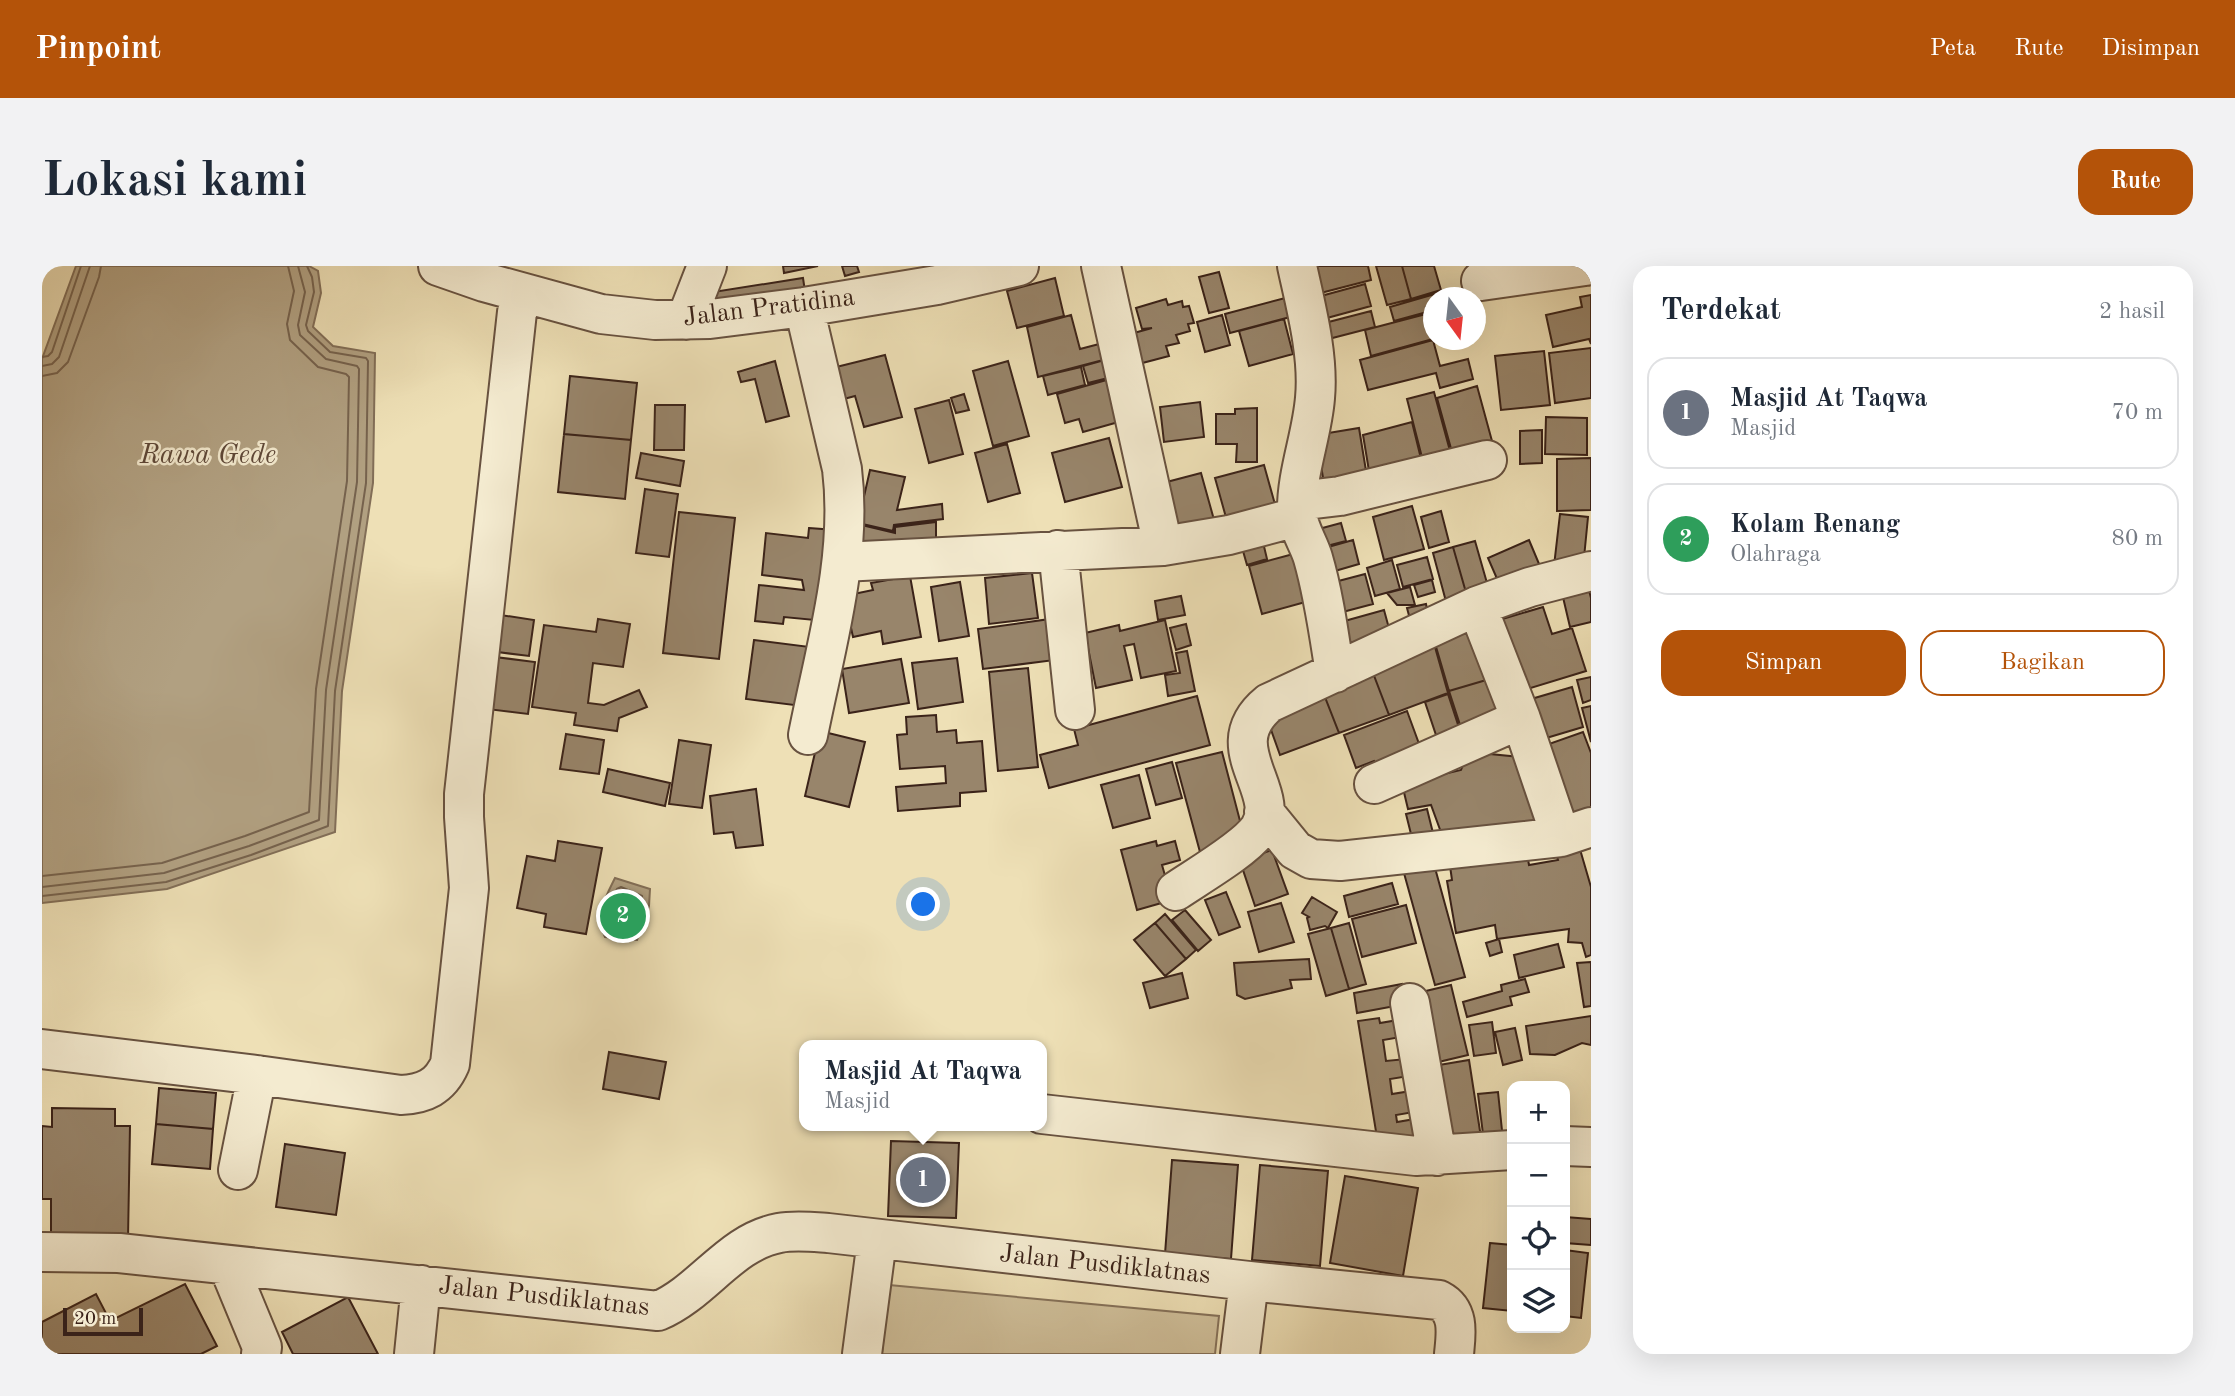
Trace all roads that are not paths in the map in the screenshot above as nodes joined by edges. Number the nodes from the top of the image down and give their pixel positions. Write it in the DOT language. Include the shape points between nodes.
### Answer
graph roads {
  1 [pos="438,266"];
  2 [pos="707,266"];
  3 [pos="1019,266"];
  4 [pos="1101,266"];
  5 [pos="1297,266"];
  6 [pos="1585,266"];
  7 [pos="972,271"];
  8 [pos="1481,281"];
  9 [pos="526,294"];
  10 [pos="804,307"];
  11 [pos="686,320"];
  12 [pos="1486,460"];
  13 [pos="1297,509"];
  14 [pos="1163,546"];
  15 [pos="1058,550"];
  16 [pos="842,562"];
  17 [pos="1591,571"];
  18 [pos="1477,606"];
  19 [pos="1335,673"];
  20 [pos="1075,710"];
  21 [pos="1521,719"];
  22 [pos="808,735"];
  23 [pos="1374,784"];
  24 [pos="1265,812"];
  25 [pos="1576,832"];
  26 [pos="1176,891"];
  27 [pos="1410,1003"];
  28 [pos="42,1049"];
  29 [pos="257,1074"];
  30 [pos="1047,1115"];
  31 [pos="1570,1146"];
  32 [pos="1591,1147"];
  33 [pos="1507,1150"];
  34 [pos="1437,1156"];
  35 [pos="238,1170"];
  36 [pos="877,1240"];
  37 [pos="42,1252"];
  38 [pos="228,1265"];
  39 [pos="1249,1281"];
  40 [pos="421,1285"];
  41 [pos="1242,1337"];
  42 [pos="261,1354"];
  43 [pos="414,1354"];
  44 [pos="862,1354"];
  45 [pos="1267,1354"];
  46 [pos="1454,1354"];
  1 -- 9 [label="street, Jalan Pratidina"];
  2 -- 11 [label="street"];
  3 -- 7 [label="street, Jalan Pratidina"];
  4 -- 14 [label="street"];
  5 -- 13 [label="street" via="1316,393"];
  6 -- 8 [label="street"];
  7 -- 10 [label="street, Jalan Pratidina" via="937,285"];
  9 -- 11 [label="street, Jalan Pratidina" via="601,314"];
  9 -- 29 [label="street" via="517,312 464,794 469,888 450,1064 431,1089 401,1096"];
  10 -- 11 [label="street, Jalan Pratidina"];
  10 -- 16 [label="street" via="842,469"];
  12 -- 13 [label="street"];
  13 -- 14 [label="street" via="1229,535"];
  13 -- 19 [label="street" via="1322,592"];
  14 -- 15 [label="street"];
  15 -- 16 [label="street"];
  15 -- 20 [label="street"];
  16 -- 22 [label="street"];
  17 -- 18 [label="street"];
  18 -- 19 [label="street"];
  18 -- 21 [label="street"];
  19 -- 24 [label="street" via="1269,703 1252,721 1248,749"];
  21 -- 23 [label="street"];
  21 -- 25 [label="street"];
  24 -- 25 [label="street" via="1295,850 1311,859 1339,861"];
  24 -- 26 [label="street" via="1248,841"];
  27 -- 34 [label="street"];
  28 -- 29 [label="street"];
  29 -- 35 [label="street"];
  30 -- 34 [label="street"];
  31 -- 32 [label="street"];
  33 -- 34 [label="street"];
  36 -- 39 [label="street, Jalan Pusdiklatnas"];
  36 -- 40 [label="street, Jalan Pusdiklatnas" via="804,1232 765,1236 741,1248 686,1297 658,1311"];
  36 -- 44 [label="street"];
  37 -- 38 [label="street, Jalan Pusdiklatnas" via="119,1252"];
  38 -- 40 [label="street, Jalan Pusdiklatnas"];
  38 -- 42 [label="street"];
  39 -- 41 [label="street, Jalan Pusdiklatnas"];
  39 -- 46 [label="street, Jalan Pusdiklatnas" via="1441,1301 1455,1322"];
  40 -- 43 [label="street"];
  41 -- 45 [label="street, Jalan Pusdiklatnas"];
}
